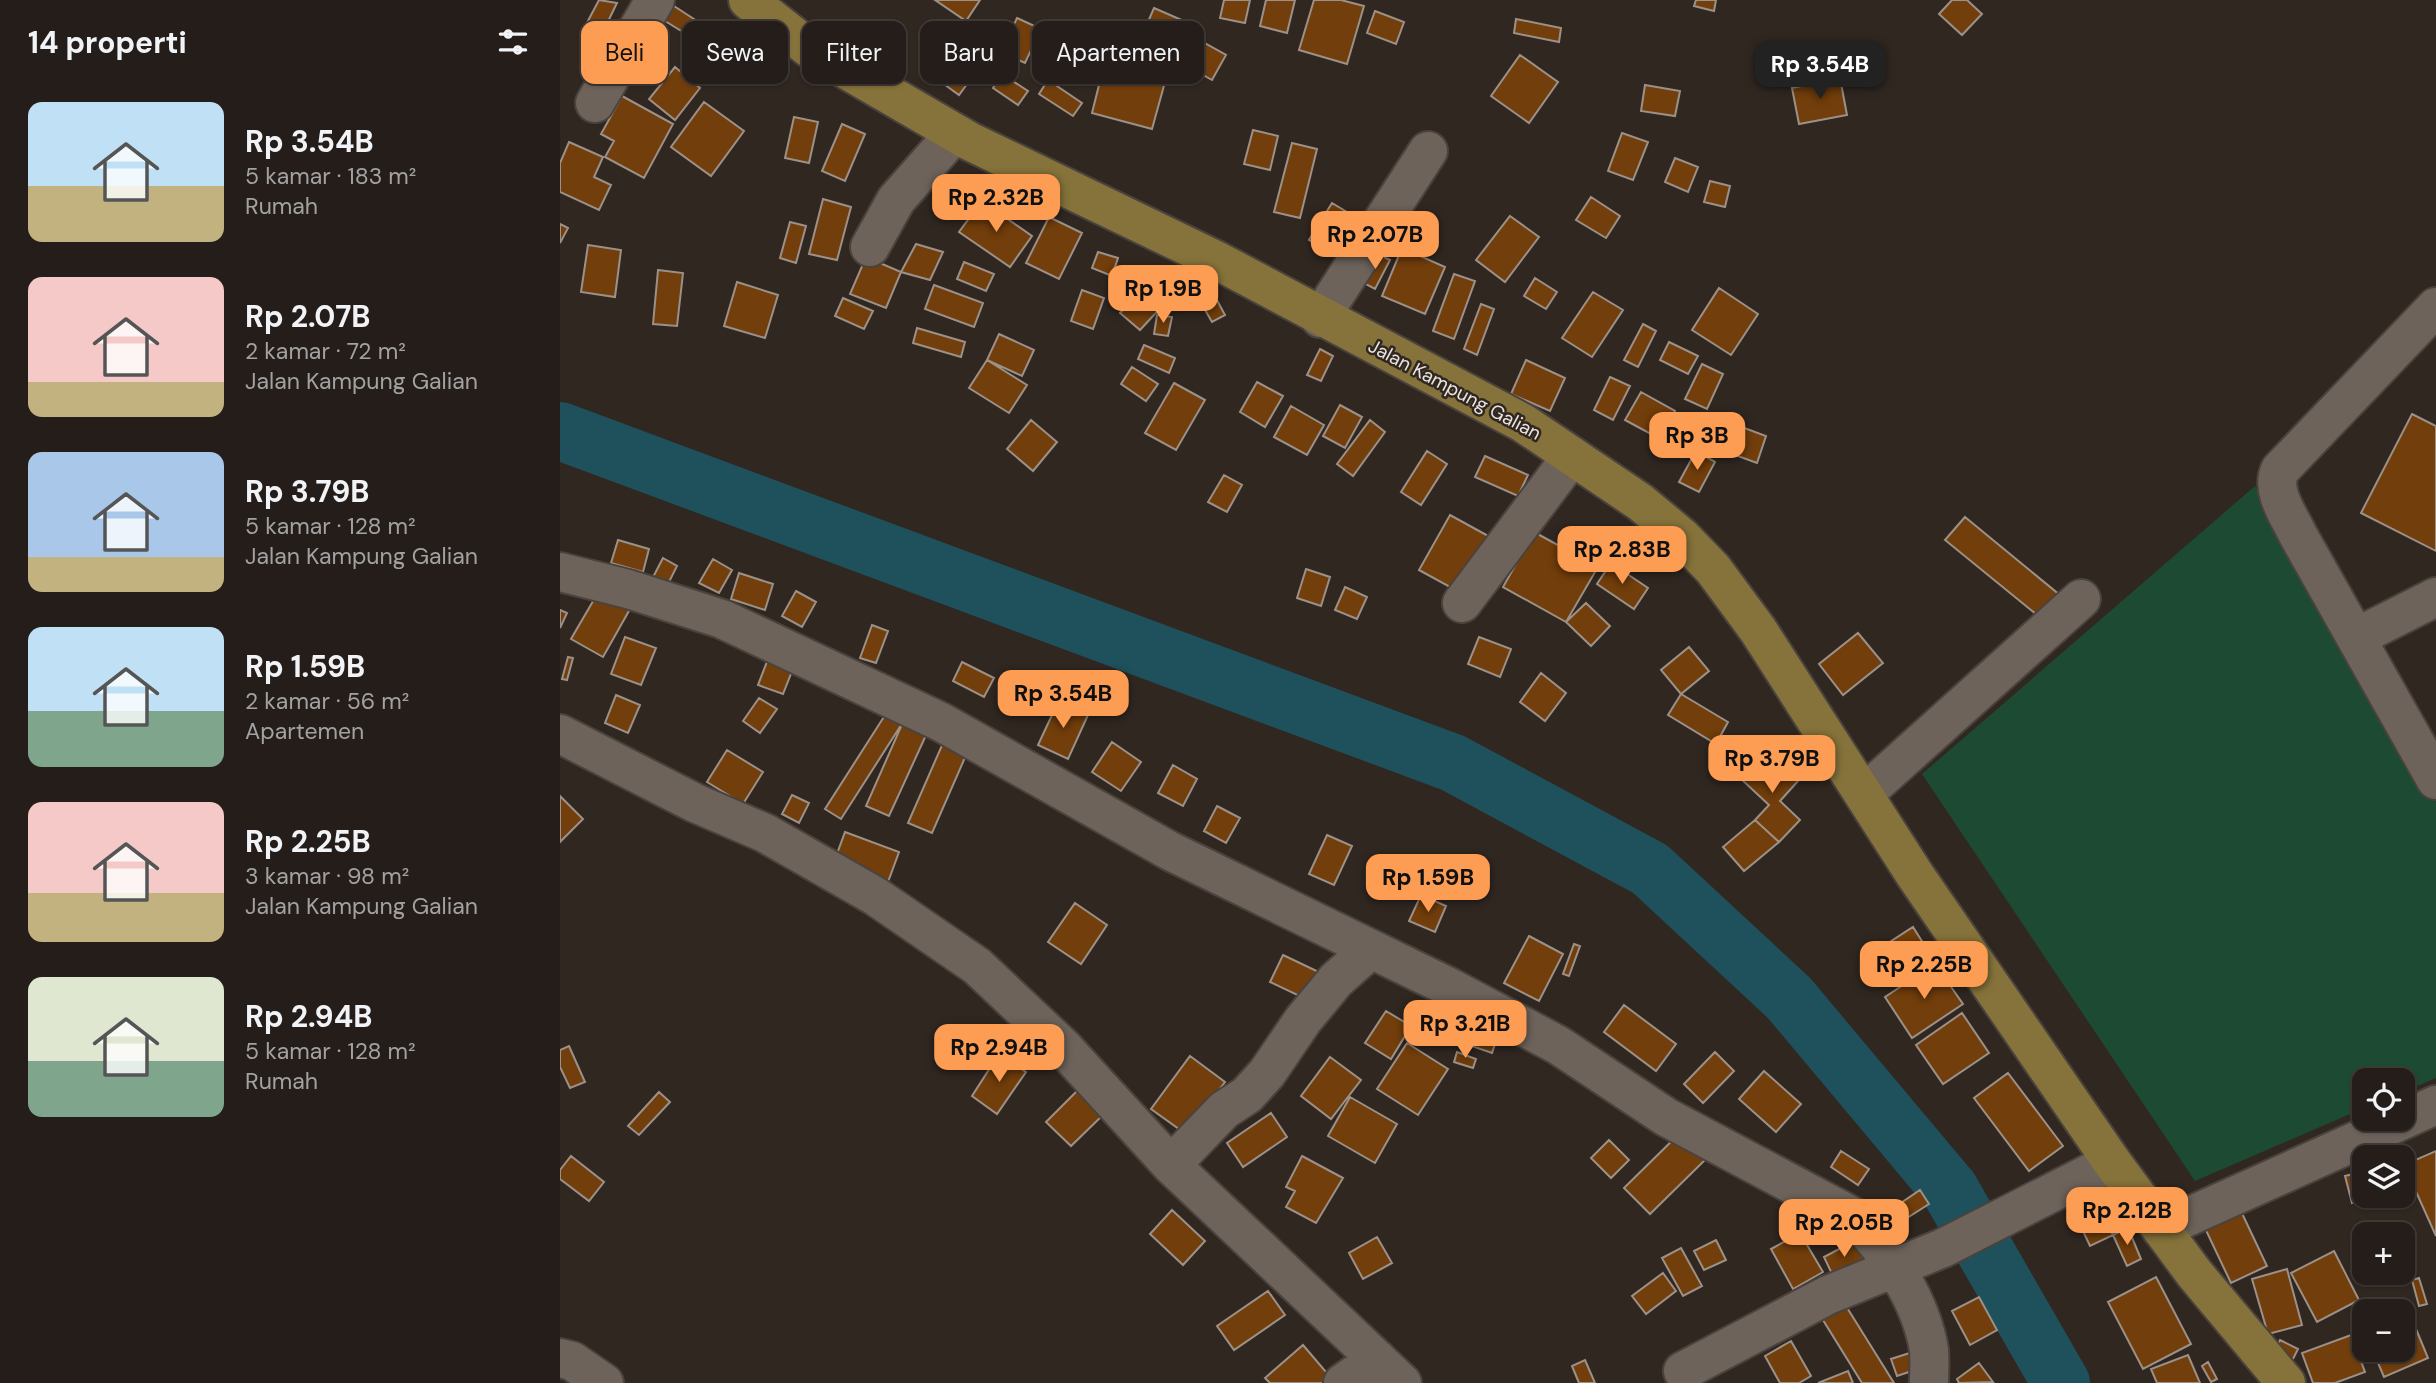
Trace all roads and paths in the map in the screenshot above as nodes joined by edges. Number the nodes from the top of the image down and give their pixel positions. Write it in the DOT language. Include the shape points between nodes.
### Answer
graph roads {
  1 [pos="655,0"];
  2 [pos="748,0"];
  3 [pos="595,103"];
  4 [pos="955,133"];
  5 [pos="1428,150"];
  6 [pos="870,247"];
  7 [pos="2436,307"];
  8 [pos="1320,318"];
  9 [pos="1572,456"];
  10 [pos="560,572"];
  11 [pos="2436,597"];
  12 [pos="2081,599"];
  13 [pos="1462,603"];
  14 [pos="2357,637"];
  15 [pos="560,734"];
  16 [pos="2436,780"];
  17 [pos="1866,793"];
  18 [pos="1371,949"];
  19 [pos="2436,1105"];
  20 [pos="2112,1162"];
  21 [pos="1171,1165"];
  22 [pos="2161,1229"];
  23 [pos="1895,1267"];
  24 [pos="560,1358"];
  25 [pos="1390,1371"];
  26 [pos="1683,1371"];
  27 [pos="597,1381"];
  28 [pos="1343,1383"];
  29 [pos="1930,1383"];
  30 [pos="2286,1383"];
  1 -- 3 [label="street"];
  2 -- 4 [label="main road, Jalan Kampung Galian" via="809,48"];
  4 -- 6 [label="street" via="896,200"];
  4 -- 8 [label="main road, Jalan Kampung Galian" via="1216,260"];
  5 -- 8 [label="street"];
  7 -- 14 [label="street" via="2276,479 2279,497 2298,535"];
  8 -- 9 [label="main road, Jalan Kampung Galian" via="1523,423"];
  9 -- 13 [label="street"];
  9 -- 17 [label="main road, Jalan Kampung Galian" via="1640,502 1713,569"];
  10 -- 18 [label="street" via="722,619 825,666 941,722 1170,851"];
  11 -- 14 [label="street"];
  12 -- 17 [label="street"];
  14 -- 16 [label="street"];
  15 -- 21 [label="street" via="765,833 875,896 977,966 1063,1047"];
  17 -- 20 [label="main road, Jalan Kampung Galian" via="1916,875"];
  18 -- 21 [label="street" via="1320,1000 1247,1095 1224,1111"];
  18 -- 23 [label="street" via="1558,1045 1666,1117 1850,1215 1874,1236"];
  19 -- 22 [label="street"];
  20 -- 22 [label="main road, Jalan Kampung Galian"];
  20 -- 23 [label="street" via="1943,1248"];
  21 -- 25 [label="street"];
  22 -- 30 [label="main road, Jalan Kampung Galian"];
  23 -- 26 [label="street" via="1828,1295"];
  23 -- 29 [label="street" via="1929,1350"];
  24 -- 27 [label="street" via="572,1361"];
  25 -- 28 [label="street"];
}
